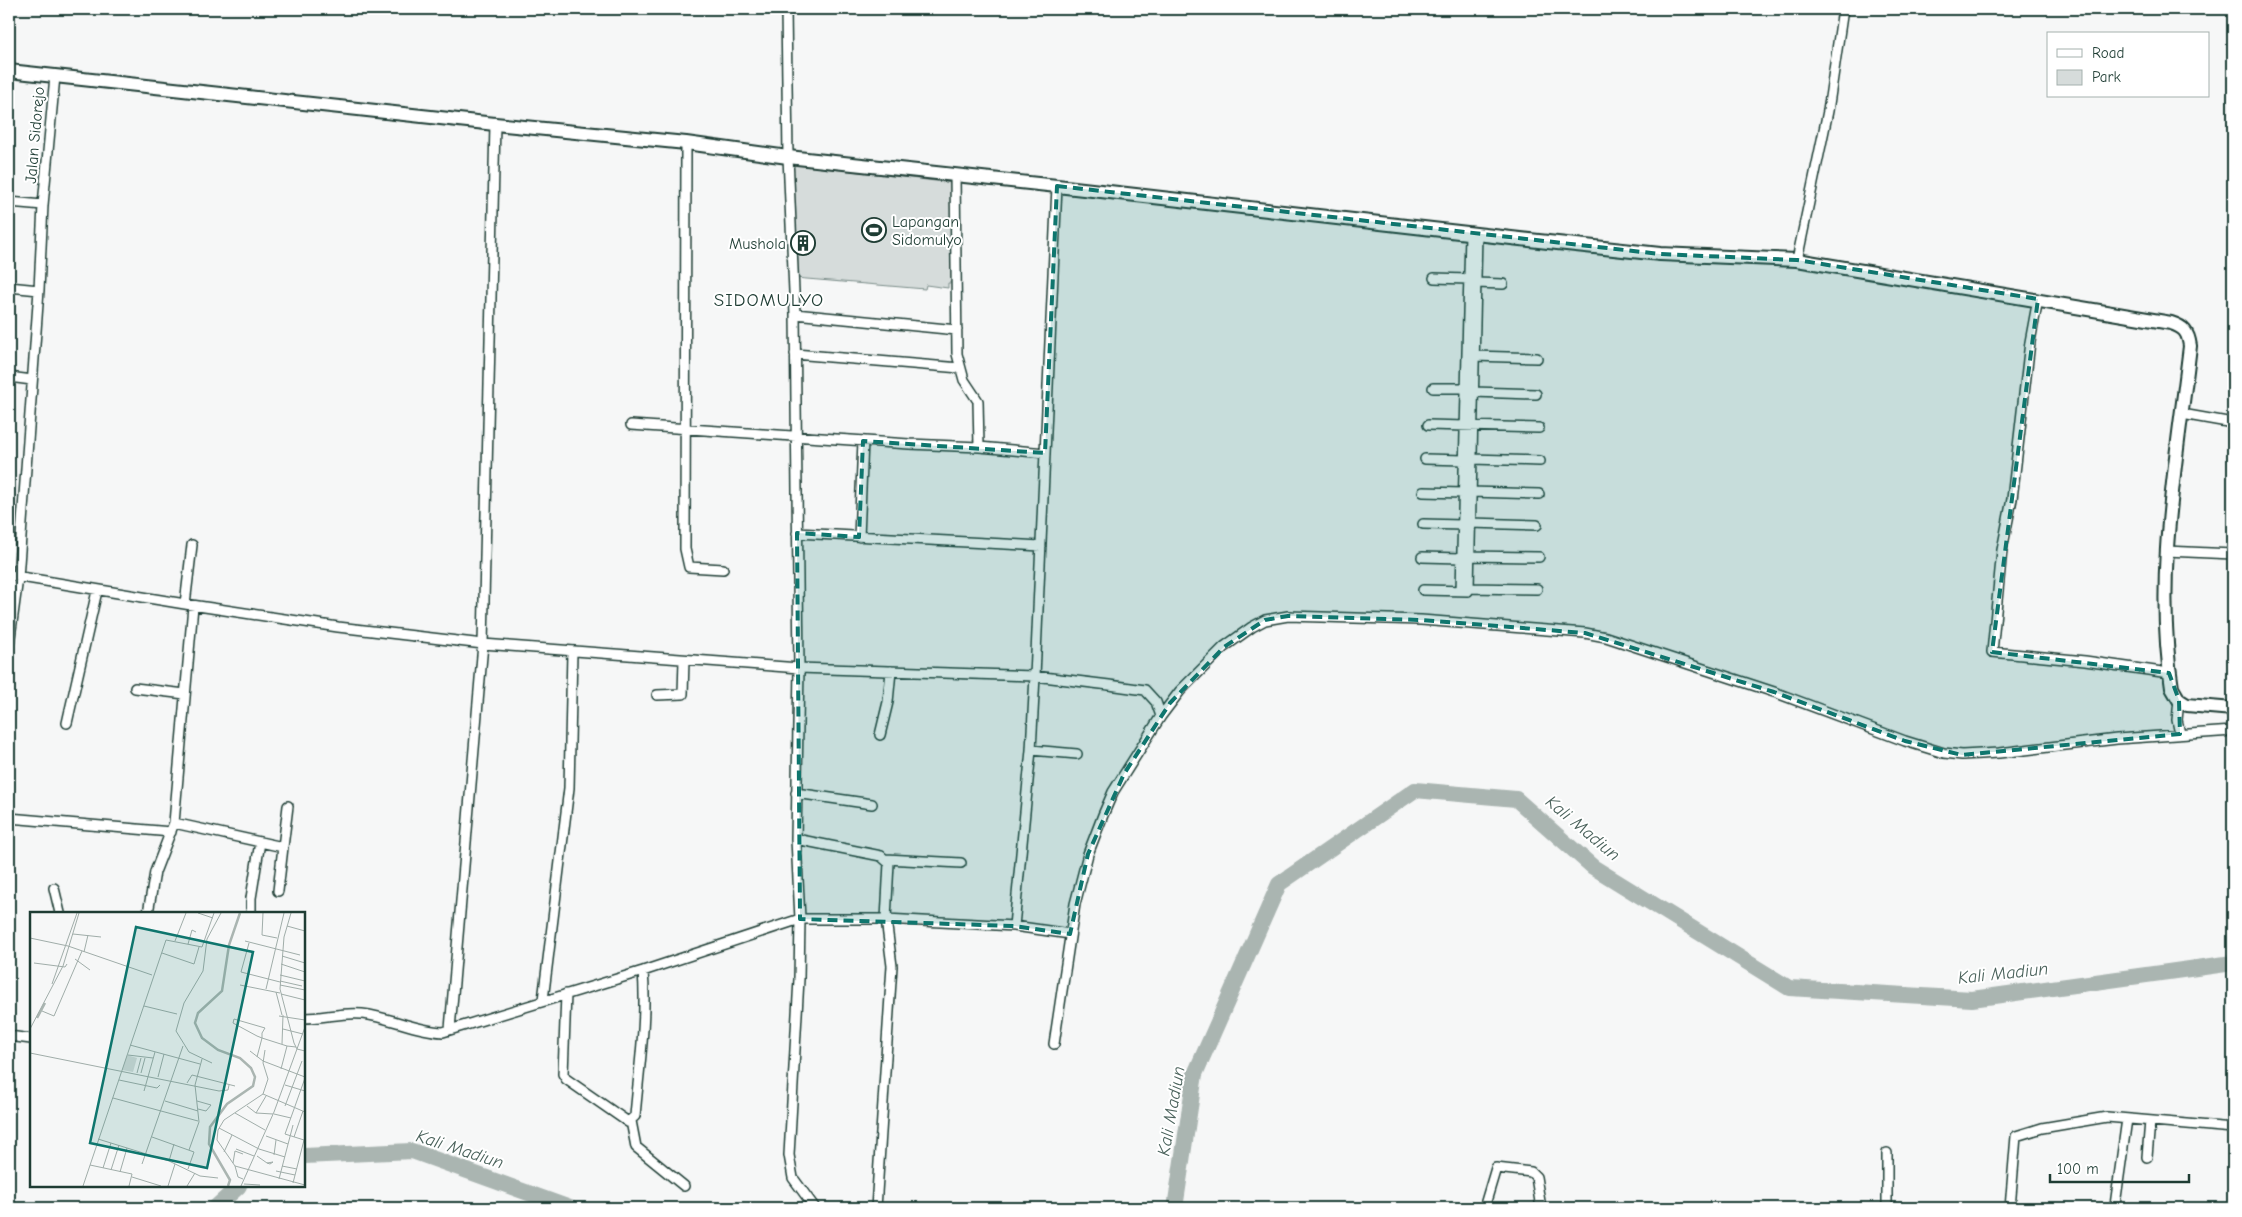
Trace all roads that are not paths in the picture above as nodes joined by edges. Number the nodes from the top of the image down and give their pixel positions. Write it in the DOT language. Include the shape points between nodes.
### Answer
graph roads {
  1 [pos="786,9"];
  2 [pos="1843,9"];
  3 [pos="9,71"];
  4 [pos="55,76"];
  5 [pos="495,124"];
  6 [pos="686,143"];
  7 [pos="788,157"];
  8 [pos="955,175"];
  9 [pos="1057,186"];
  10 [pos="9,202"];
  11 [pos="43,205"];
  12 [pos="1473,234"];
  13 [pos="1797,260"];
  14 [pos="1434,278"];
  15 [pos="1472,281"];
  16 [pos="1503,284"];
  17 [pos="9,287"];
  18 [pos="39,290"];
  19 [pos="2038,299"];
  20 [pos="795,314"];
  21 [pos="957,330"];
  22 [pos="795,354"];
  23 [pos="1474,356"];
  24 [pos="1537,358"];
  25 [pos="960,368"];
  26 [pos="9,377"];
  27 [pos="32,380"];
  28 [pos="1433,388"];
  29 [pos="1469,390"];
  30 [pos="1536,394"];
  31 [pos="2182,414"];
  32 [pos="2233,422"];
  33 [pos="631,425"];
  34 [pos="1428,425"];
  35 [pos="1468,426"];
  36 [pos="684,428"];
  37 [pos="1539,428"];
  38 [pos="796,437"];
  39 [pos="864,441"];
  40 [pos="979,447"];
  41 [pos="1045,453"];
  42 [pos="1426,459"];
  43 [pos="1468,459"];
  44 [pos="1540,461"];
  45 [pos="1423,492"];
  46 [pos="1467,492"];
  47 [pos="1539,494"];
  48 [pos="1424,524"];
  49 [pos="1466,524"];
  50 [pos="1537,525"];
  51 [pos="797,533"];
  52 [pos="859,537"];
  53 [pos="192,546"];
  54 [pos="1041,546"];
  55 [pos="2166,551"];
  56 [pos="2233,554"];
  57 [pos="1422,557"];
  58 [pos="1465,557"];
  59 [pos="1539,557"];
  60 [pos="723,569"];
  61 [pos="13,576"];
  62 [pos="1465,589"];
  63 [pos="1537,589"];
  64 [pos="1423,590"];
  65 [pos="97,591"];
  66 [pos="189,605"];
  67 [pos="9,644"];
  68 [pos="483,644"];
  69 [pos="572,652"];
  70 [pos="684,660"];
  71 [pos="799,668"];
  72 [pos="891,671"];
  73 [pos="2169,673"];
  74 [pos="1035,676"];
  75 [pos="135,688"];
  76 [pos="186,694"];
  77 [pos="657,695"];
  78 [pos="2179,700"];
  79 [pos="2233,709"];
  80 [pos="1161,716"];
  81 [pos="67,724"];
  82 [pos="2233,731"];
  83 [pos="2180,734"];
  84 [pos="880,735"];
  85 [pos="1031,750"];
  86 [pos="1077,754"];
  87 [pos="796,793"];
  88 [pos="872,804"];
  89 [pos="288,806"];
  90 [pos="9,818"];
  91 [pos="174,822"];
  92 [pos="171,832"];
  93 [pos="796,839"];
  94 [pos="260,842"];
  95 [pos="283,847"];
  96 [pos="886,859"];
  97 [pos="961,863"];
  98 [pos="54,888"];
  99 [pos="278,891"];
  100 [pos="60,912"];
  101 [pos="148,912"];
  102 [pos="252,912"];
  103 [pos="800,919"];
  104 [pos="886,919"];
  105 [pos="1014,926"];
  106 [pos="1070,934"];
  107 [pos="643,971"];
  108 [pos="566,994"];
  109 [pos="543,1000"];
  110 [pos="305,1018"];
  111 [pos="450,1029"];
  112 [pos="9,1036"];
  113 [pos="30,1039"];
  114 [pos="1054,1044"];
  115 [pos="2126,1119"];
  116 [pos="2150,1121"];
  117 [pos="631,1122"];
  118 [pos="2233,1128"];
  119 [pos="1887,1153"];
  120 [pos="2147,1157"];
  121 [pos="684,1186"];
  122 [pos="2115,1205"];
  123 [pos="815,1208"];
  124 [pos="876,1208"];
  125 [pos="1484,1208"];
  126 [pos="1540,1208"];
  127 [pos="1887,1208"];
  128 [pos="2010,1208"];
  1 -- 7 [label="street"];
  2 -- 13 [label="street" via="1828,111"];
  3 -- 4 [label="main road"];
  4 -- 5 [label="main road"];
  4 -- 11 [label="street, Jalan Sidorejo"];
  5 -- 6 [label="main road"];
  5 -- 68 [label="street"];
  6 -- 7 [label="main road"];
  6 -- 36 [label="street"];
  7 -- 8 [label="main road"];
  7 -- 20 [label="street"];
  8 -- 9 [label="main road"];
  8 -- 21 [label="street"];
  9 -- 12 [label="main road"];
  9 -- 41 [label="street"];
  10 -- 11 [label="street"];
  11 -- 18 [label="street, Jalan Sidorejo"];
  12 -- 13 [label="main road" via="1660,254"];
  12 -- 15 [label="street"];
  13 -- 19 [label="main road"];
  14 -- 15 [label="street"];
  15 -- 16 [label="street"];
  15 -- 23 [label="street"];
  15 -- 29 [label="street"];
  17 -- 18 [label="street"];
  18 -- 27 [label="street, Jalan Sidorejo"];
  19 -- 31 [label="main road" via="2182,326 2188,334 2190,346"];
  19 -- 73 [label="street" via="2012,499 2002,550 1992,652"];
  20 -- 21 [label="street"];
  20 -- 22 [label="street"];
  21 -- 25 [label="street"];
  22 -- 25 [label="street"];
  22 -- 38 [label="street"];
  23 -- 24 [label="street"];
  23 -- 29 [label="street"];
  25 -- 40 [label="street" via="978,401"];
  26 -- 27 [label="street"];
  27 -- 61 [label="street, Jalan Sidorejo"];
  28 -- 29 [label="street"];
  29 -- 30 [label="street"];
  29 -- 35 [label="street"];
  31 -- 32 [label="street"];
  31 -- 55 [label="main road"];
  33 -- 36 [label="street"];
  34 -- 35 [label="street"];
  35 -- 37 [label="street"];
  35 -- 43 [label="street"];
  36 -- 38 [label="street"];
  36 -- 60 [label="street" via="687,566"];
  38 -- 39 [label="street"];
  38 -- 51 [label="street"];
  39 -- 40 [label="street"];
  39 -- 52 [label="street"];
  40 -- 41 [label="street"];
  41 -- 54 [label="street"];
  42 -- 43 [label="street"];
  43 -- 44 [label="street"];
  43 -- 46 [label="street"];
  45 -- 46 [label="street"];
  46 -- 47 [label="street"];
  46 -- 49 [label="street"];
  48 -- 49 [label="street"];
  49 -- 50 [label="street"];
  49 -- 58 [label="street"];
  51 -- 52 [label="street"];
  51 -- 71 [label="street"];
  52 -- 54 [label="street"];
  53 -- 66 [label="street"];
  54 -- 74 [label="street"];
  55 -- 56 [label="street"];
  55 -- 73 [label="main road" via="2164,603"];
  57 -- 58 [label="street"];
  58 -- 59 [label="street"];
  58 -- 62 [label="street"];
  61 -- 65 [label="street"];
  61 -- 67 [label="street, Jalan Sidorejo"];
  62 -- 63 [label="street"];
  62 -- 64 [label="street"];
  65 -- 66 [label="street"];
  65 -- 81 [label="street"];
  66 -- 68 [label="street"];
  66 -- 76 [label="street"];
  68 -- 69 [label="street"];
  68 -- 111 [label="street"];
  69 -- 70 [label="street"];
  69 -- 109 [label="street" via="569,788"];
  70 -- 71 [label="street"];
  70 -- 77 [label="street" via="683,694"];
  71 -- 72 [label="street"];
  71 -- 87 [label="street"];
  72 -- 74 [label="street"];
  72 -- 84 [label="street"];
  73 -- 78 [label="main road"];
  74 -- 80 [label="street" via="1145,690 1156,702"];
  74 -- 85 [label="street"];
  75 -- 76 [label="street"];
  76 -- 91 [label="street"];
  78 -- 79 [label="main road" via="2187,705"];
  78 -- 83 [label="street" via="2177,720"];
  80 -- 83 [label="street" via="1180,691 1224,647 1264,620 1288,616 1430,621 1564,630 1606,637 1774,692 1944,753 2000,753"];
  80 -- 106 [label="street" via="1113,792 1103,815 1088,854"];
  82 -- 83 [label="street"];
  85 -- 86 [label="street"];
  85 -- 105 [label="street"];
  87 -- 88 [label="street"];
  87 -- 93 [label="street"];
  89 -- 95 [label="street"];
  90 -- 92 [label="street"];
  91 -- 92 [label="street"];
  91 -- 94 [label="street"];
  92 -- 101 [label="street" via="155,872"];
  93 -- 96 [label="street"];
  93 -- 103 [label="street"];
  94 -- 95 [label="street"];
  94 -- 102 [label="street" via="251,898"];
  95 -- 99 [label="street"];
  96 -- 97 [label="street"];
  96 -- 104 [label="street" via="890,868"];
  98 -- 100 [label="street"];
  103 -- 104 [label="street"];
  103 -- 107 [label="street"];
  103 -- 123 [label="street" via="790,1167 793,1178"];
  104 -- 105 [label="street"];
  104 -- 124 [label="street" via="892,966"];
  105 -- 106 [label="street"];
  106 -- 114 [label="street"];
  107 -- 108 [label="street"];
  107 -- 117 [label="street" via="643,1019 635,1116"];
  108 -- 109 [label="street"];
  108 -- 117 [label="street" via="563,1074"];
  109 -- 111 [label="street"];
  110 -- 111 [label="street" via="364,1014 431,1031"];
  112 -- 113 [label="street"];
  115 -- 116 [label="street"];
  115 -- 122 [label="street"];
  115 -- 128 [label="street" via="2107,1117 2042,1128 2016,1136"];
  116 -- 118 [label="street"];
  116 -- 120 [label="street"];
  117 -- 121 [label="street" via="636,1147"];
  119 -- 127 [label="street"];
  125 -- 126 [label="street" via="1496,1168 1531,1172 1536,1177"];
}
